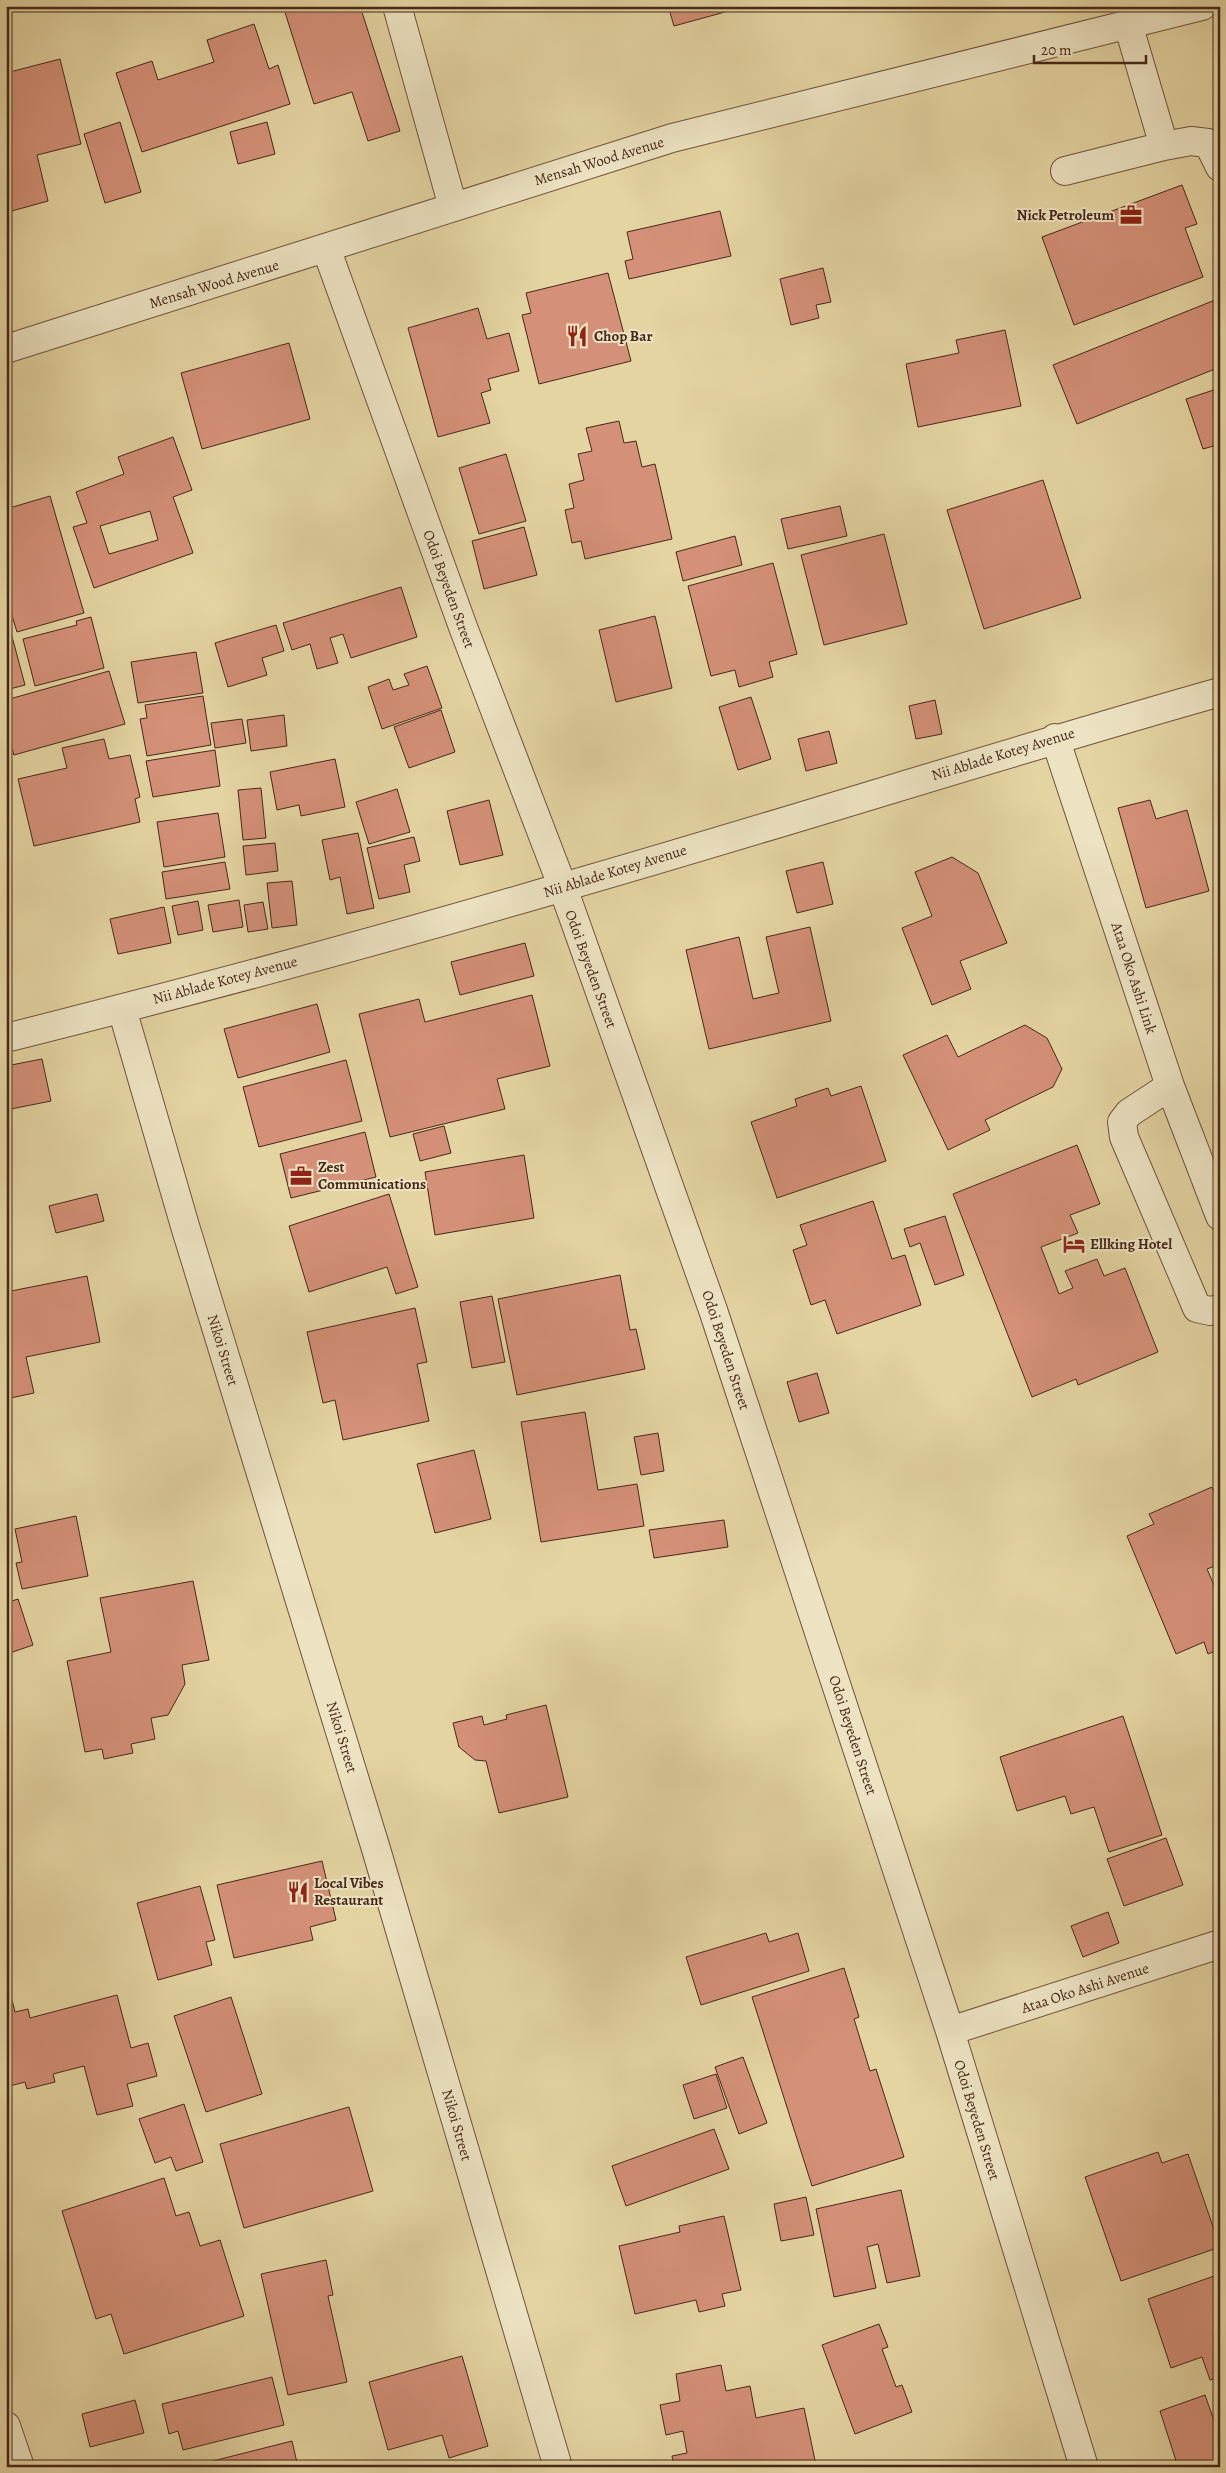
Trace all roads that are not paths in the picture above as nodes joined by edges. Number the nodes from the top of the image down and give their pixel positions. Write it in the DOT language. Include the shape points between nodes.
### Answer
graph roads {
  1 [pos="397,6"];
  2 [pos="1202,6"];
  3 [pos="1142,17"];
  4 [pos="1164,146"];
  5 [pos="1220,167"];
  6 [pos="1065,171"];
  7 [pos="453,207"];
  8 [pos="326,248"];
  9 [pos="6,349"];
  10 [pos="1220,692"];
  11 [pos="1055,738"];
  12 [pos="562,888"];
  13 [pos="122,1009"];
  14 [pos="6,1038"];
  15 [pos="1170,1086"];
  16 [pos="1220,1216"];
  17 [pos="1220,1309"];
  18 [pos="1220,1944"];
  19 [pos="950,2031"];
  20 [pos="6,2426"];
  21 [pos="20,2467"];
  22 [pos="558,2467"];
  23 [pos="1084,2467"];
  1 -- 7 [label="street"];
  2 -- 3 [label="street, Mensah Wood Avenue"];
  3 -- 4 [label="street"];
  3 -- 7 [label="street, Mensah Wood Avenue" via="672,138"];
  4 -- 5 [label="street" via="1191,140 1208,143"];
  4 -- 6 [label="street"];
  7 -- 8 [label="street, Mensah Wood Avenue"];
  8 -- 9 [label="street, Mensah Wood Avenue"];
  8 -- 12 [label="street, Odoi Beyeden Street" via="463,627"];
  10 -- 11 [label="street, Nii Ablade Kotey Avenue"];
  11 -- 12 [label="street, Nii Ablade Kotey Avenue"];
  11 -- 15 [label="street, Ataa Oko Ashi Link"];
  12 -- 13 [label="street, Nii Ablade Kotey Avenue"];
  12 -- 19 [label="street, Odoi Beyeden Street" via="713,1310"];
  13 -- 14 [label="street, Nii Ablade Kotey Avenue"];
  13 -- 22 [label="street, Nikoi Street" via="185,1226 376,1849"];
  15 -- 16 [label="street, Ataa Oko Ashi Link"];
  15 -- 17 [label="street" via="1129,1113 1122,1122 1124,1137 1197,1308 1210,1312"];
  18 -- 19 [label="street, Ataa Oko Ashi Avenue"];
  19 -- 23 [label="street, Odoi Beyeden Street"];
  20 -- 21 [label="street"];
}
